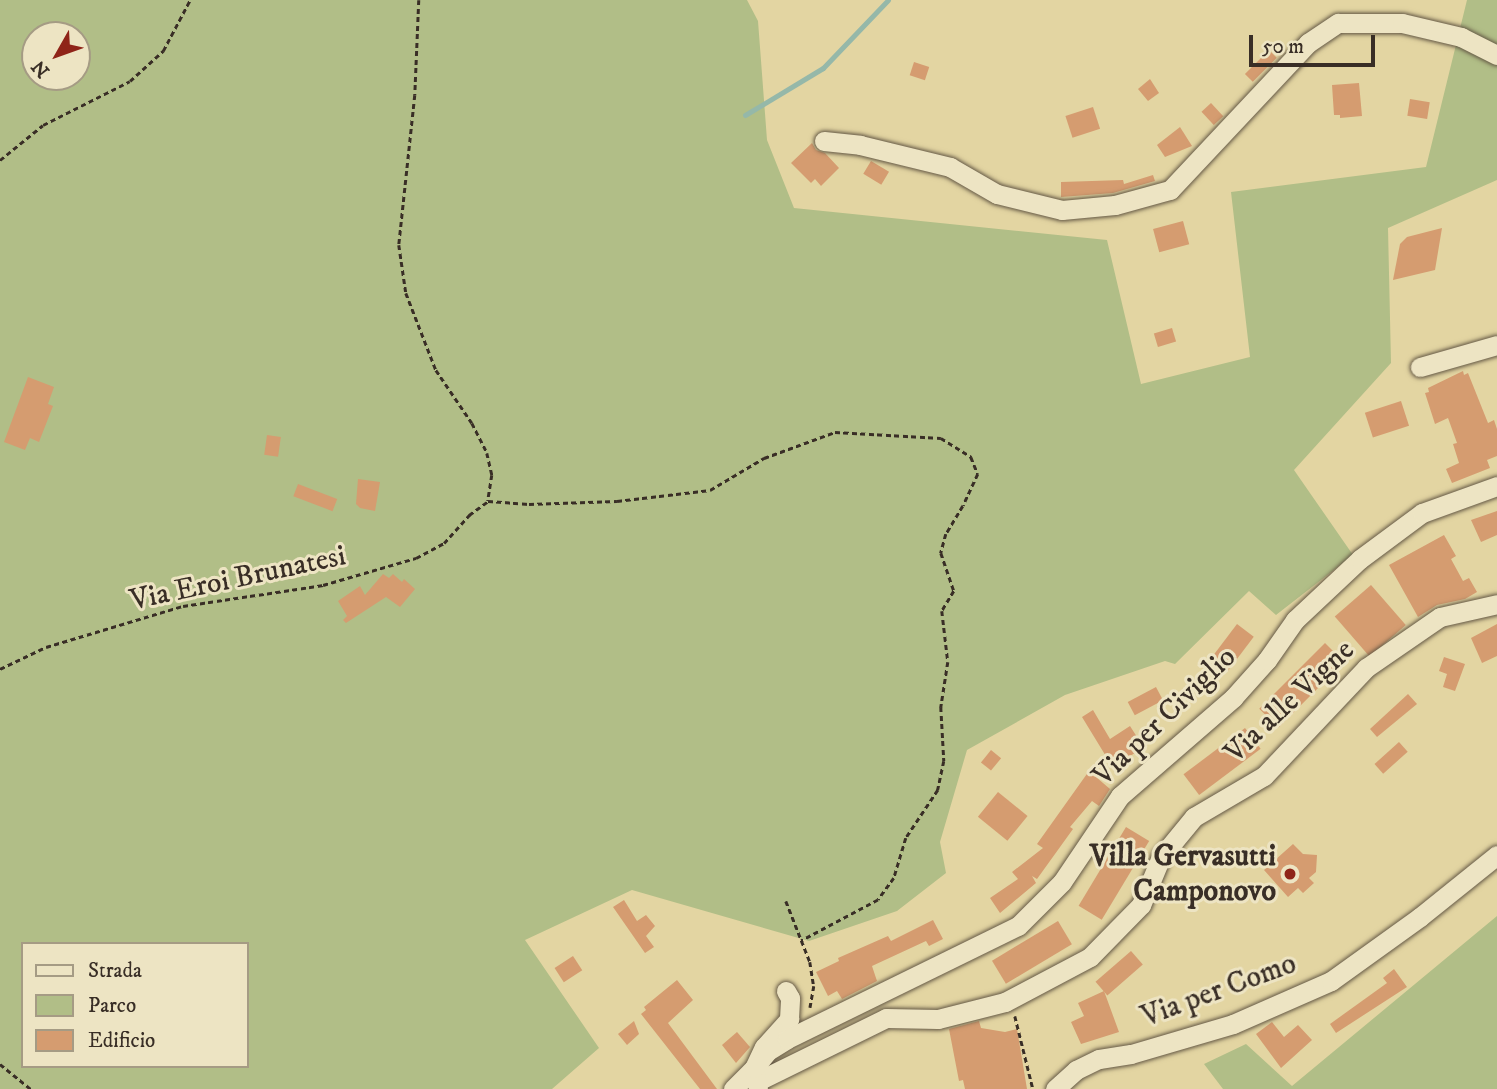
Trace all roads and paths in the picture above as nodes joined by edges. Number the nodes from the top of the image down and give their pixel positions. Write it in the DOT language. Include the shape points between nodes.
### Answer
graph roads {
  1 [pos="190,0"];
  2 [pos="419,0"];
  3 [pos="1497,55"];
  4 [pos="824,141"];
  5 [pos="0,160"];
  6 [pos="1497,345"];
  7 [pos="1420,367"];
  8 [pos="1497,486"];
  9 [pos="488,501"];
  10 [pos="1497,604"];
  11 [pos="0,669"];
  12 [pos="1497,855"];
  13 [pos="786,901"];
  14 [pos="786,991"];
  15 [pos="1009,999"];
  16 [pos="0,1064"];
  17 [pos="756,1080"];
  18 [pos="31,1089"];
  19 [pos="733,1089"];
  20 [pos="1033,1089"];
  21 [pos="1055,1089"];
  1 -- 5 [label="path" via="163,51 130,82 43,125"];
  2 -- 9 [label="path" via="401,257 406,293 436,370 488,453 492,475"];
  3 -- 4 [label="street" via="1461,37 1402,23 1338,23 1308,43 1170,190 1115,205 1062,210 997,194 950,167"];
  6 -- 7 [label="street"];
  8 -- 17 [label="street, Via per Civiglio" via="1422,513 1360,559 1295,620 1233,698 1120,796 1062,882 1018,926 787,1039 768,1051"];
  9 -- 11 [label="path, Via Eroi Brunatesi" via="444,543 416,558 323,585 183,606 46,648"];
  9 -- 13 [label="path" via="617,501 710,490 764,458 835,432 941,438 971,457 978,474 946,534 941,553 954,591 942,611 948,662 941,707 944,761 938,790 906,838 894,878 878,900 801,941"];
  10 -- 15 [label="street, Via alle Vigne" via="1440,617 1366,668 1264,776 1194,817 1161,856 1141,905 1090,957"];
  12 -- 21 [label="street, Via per Como" via="1331,981 1233,1024 1099,1059 1076,1070"];
  14 -- 17 [label="street" via="789,1019 764,1046"];
  15 -- 17 [label="street, Via alle Vigne" via="938,1019 886,1018"];
  15 -- 20 [label="path"];
  16 -- 18 [label="path"];
  17 -- 19 [label="street"];
}
